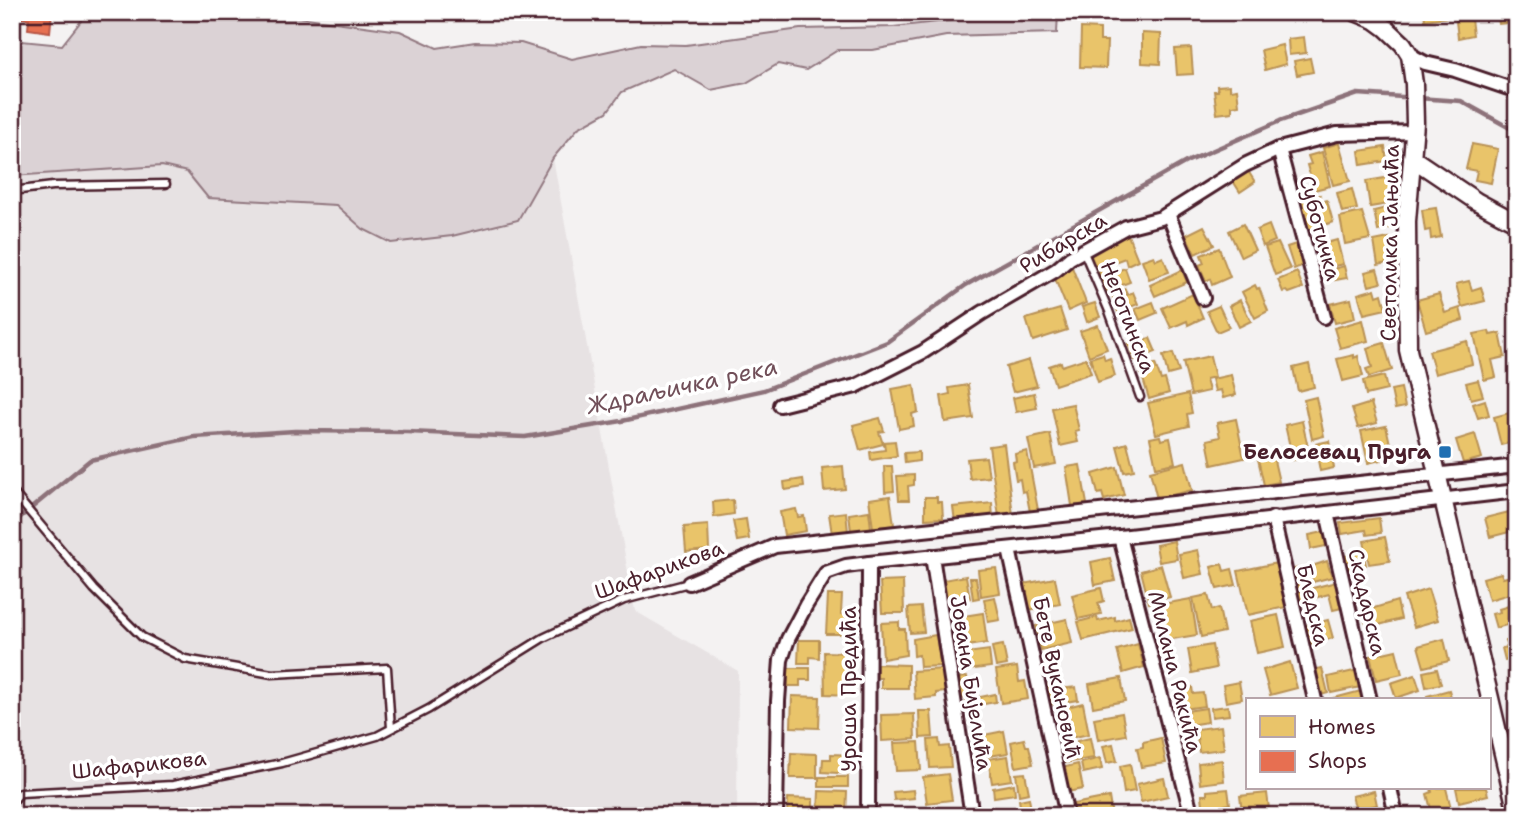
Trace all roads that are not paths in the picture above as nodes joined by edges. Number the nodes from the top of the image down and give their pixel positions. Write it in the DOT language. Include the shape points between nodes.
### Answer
graph roads {
  1 [pos="1355,12"];
  2 [pos="1410,55"];
  3 [pos="1517,91"];
  4 [pos="1414,127"];
  5 [pos="1279,149"];
  6 [pos="1412,158"];
  7 [pos="1448,182"];
  8 [pos="166,184"];
  9 [pos="12,191"];
  10 [pos="1408,200"];
  11 [pos="1168,214"];
  12 [pos="1517,223"];
  13 [pos="1083,250"];
  14 [pos="1203,298"];
  15 [pos="1324,317"];
  16 [pos="1140,397"];
  17 [pos="780,405"];
  18 [pos="1517,466"];
  19 [pos="1438,474"];
  20 [pos="12,491"];
  21 [pos="1517,491"];
  22 [pos="1443,498"];
  23 [pos="1327,513"];
  24 [pos="1273,519"];
  25 [pos="1120,537"];
  26 [pos="1009,549"];
  27 [pos="932,556"];
  28 [pos="869,563"];
  29 [pos="689,583"];
  30 [pos="1315,698"];
  31 [pos="1370,698"];
  32 [pos="1490,698"];
  33 [pos="1490,698"];
  34 [pos="391,728"];
  35 [pos="1390,790"];
  36 [pos="12,802"];
  37 [pos="1517,813"];
  38 [pos="776,816"];
  39 [pos="868,816"];
  40 [pos="972,816"];
  41 [pos="1067,816"];
  42 [pos="1192,816"];
  43 [pos="1396,816"];
  1 -- 2 [label="street" via="1386,28"];
  2 -- 3 [label="street"];
  2 -- 4 [label="street, Светолика Јањића"];
  4 -- 5 [label="street, Рибарска" via="1337,134"];
  4 -- 6 [label="street, Светолика Јањића"];
  5 -- 11 [label="street, Рибарска" via="1245,164"];
  5 -- 15 [label="street, Суботичка"];
  6 -- 7 [label="street"];
  6 -- 10 [label="street, Светолика Јањића"];
  7 -- 10 [label="street" via="1423,184"];
  7 -- 12 [label="street"];
  8 -- 9 [label="lane"];
  10 -- 19 [label="street, Светолика Јањића" via="1408,350"];
  11 -- 13 [label="street, Рибарска" via="1126,227"];
  11 -- 14 [label="street"];
  13 -- 16 [label="lane, Неготинска"];
  13 -- 17 [label="street, Рибарска" via="923,352 856,386"];
  18 -- 19 [label="street, Шафарикова"];
  19 -- 22 [label="street, Светолика Јањића"];
  19 -- 29 [label="street, Шафарикова" via="775,546"];
  20 -- 34 [label="lane" via="94,589 142,637 185,659 272,674 387,668"];
  21 -- 22 [label="street"];
  22 -- 23 [label="street"];
  22 -- 33 [label="street, Светолика Јањића"];
  23 -- 24 [label="street"];
  23 -- 31 [label="street, Скадарска"];
  24 -- 25 [label="street"];
  24 -- 30 [label="street, Бледска"];
  25 -- 26 [label="street"];
  25 -- 42 [label="street, Милана Ракића"];
  26 -- 27 [label="street"];
  26 -- 41 [label="street, Бете Вукановић"];
  27 -- 28 [label="street"];
  27 -- 40 [label="street, Јована Бијелића"];
  28 -- 38 [label="street" via="826,573 788,639 781,660 778,702"];
  28 -- 39 [label="street, Уроша Предића"];
  29 -- 34 [label="lane, Шафарикова" via="624,600 543,638"];
  32 -- 37 [label="street, Светолика Јањића"];
  34 -- 36 [label="lane, Шафарикова" via="282,763 173,785 20,793"];
  35 -- 43 [label="street"];
}
